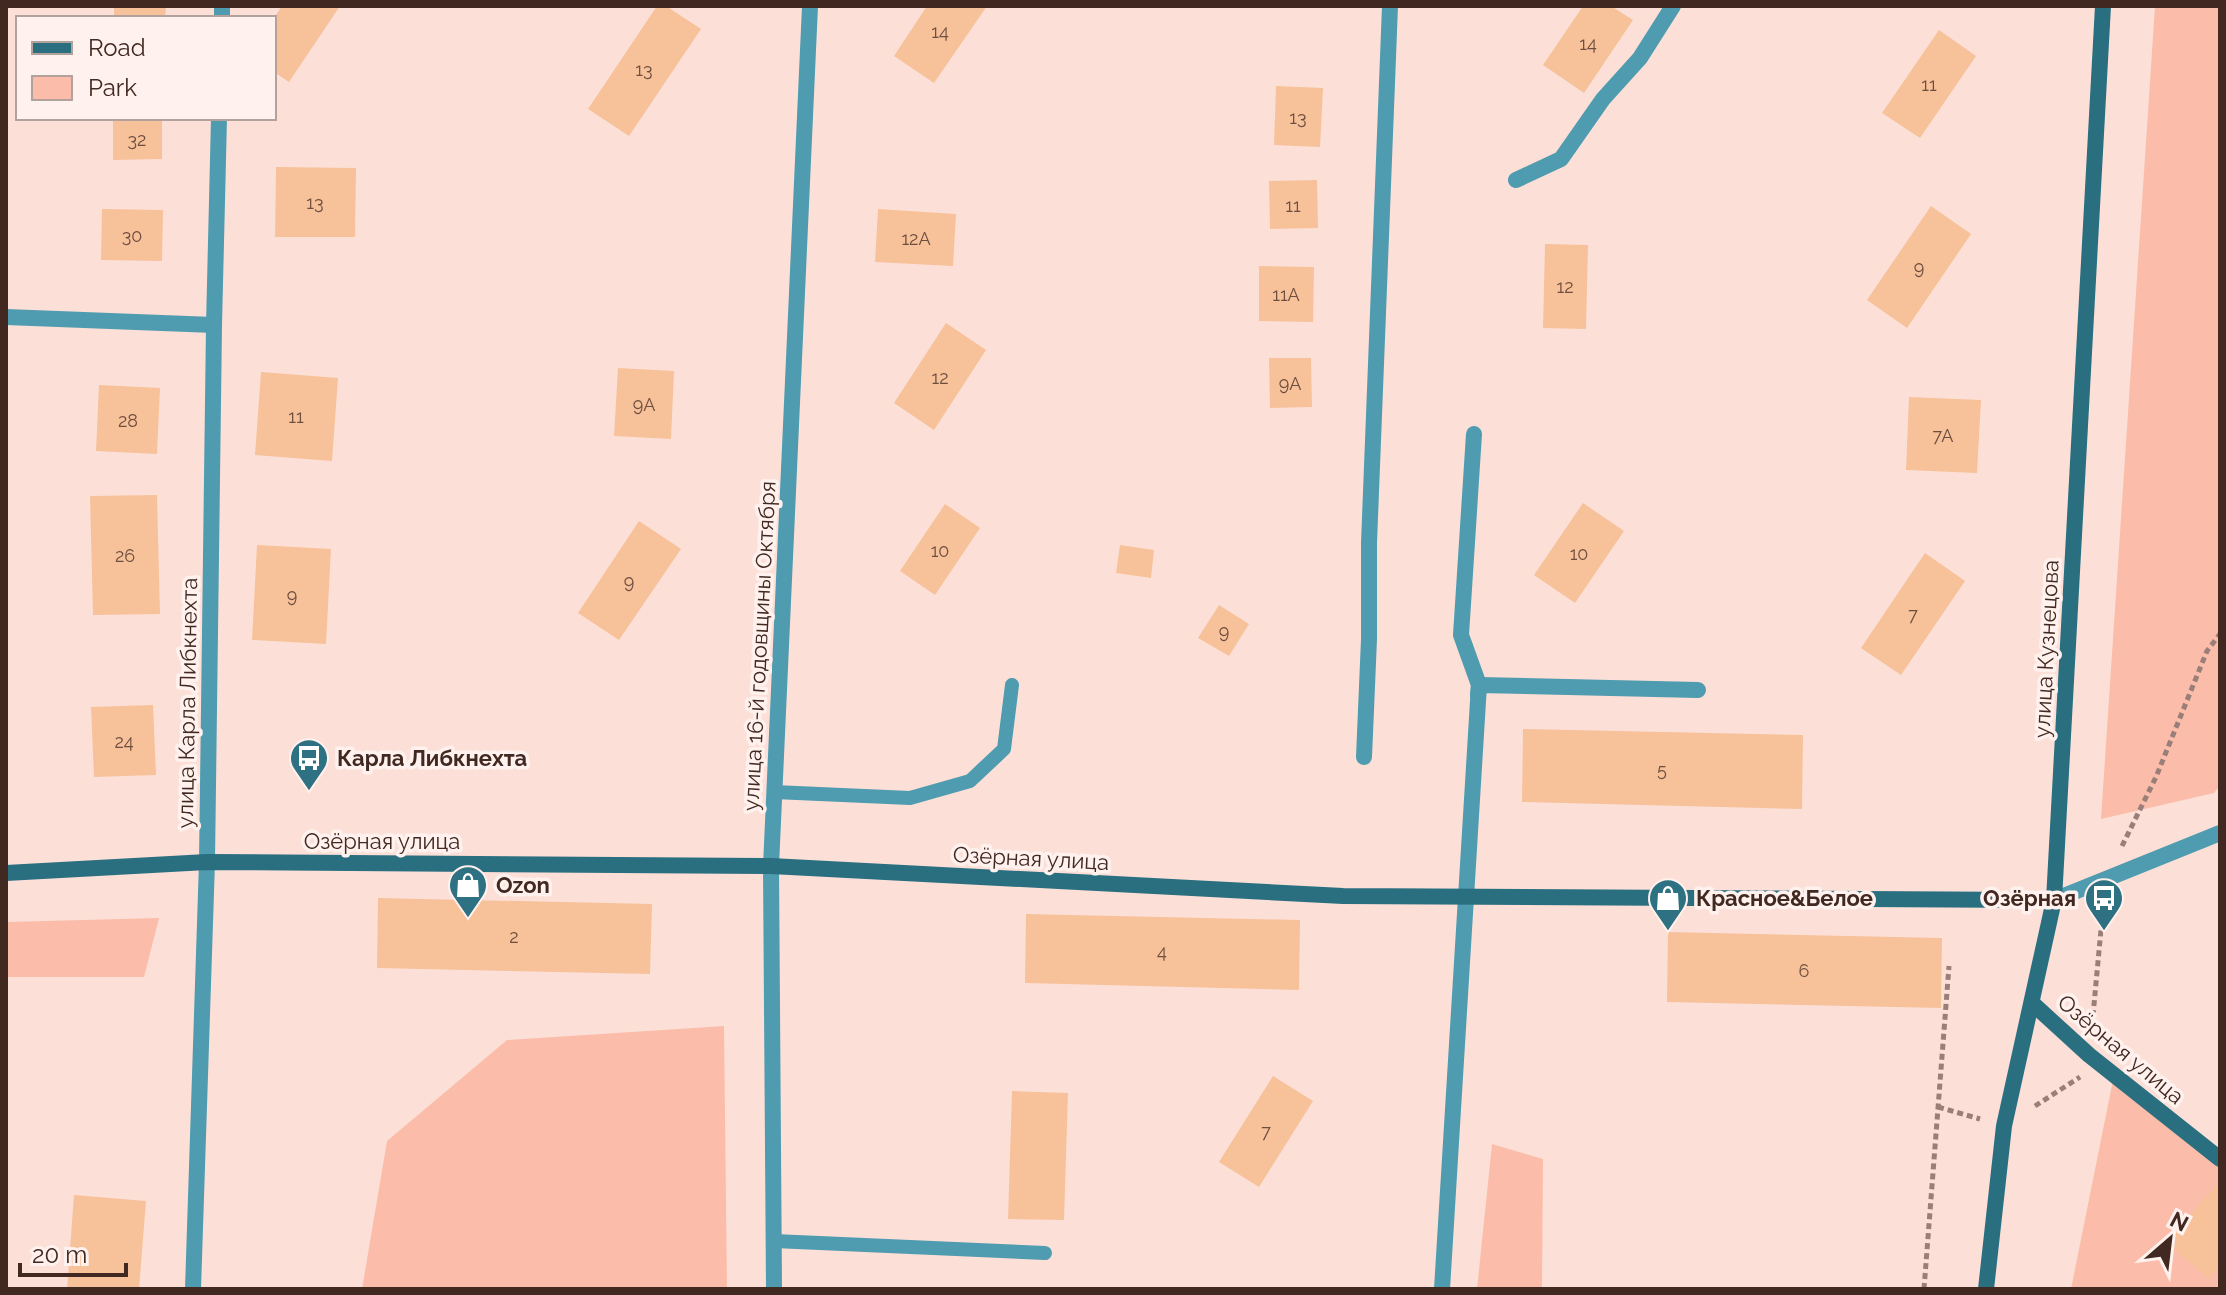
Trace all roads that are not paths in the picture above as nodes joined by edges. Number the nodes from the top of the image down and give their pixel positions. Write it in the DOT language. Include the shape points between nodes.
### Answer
graph roads {
  1 [pos="810,6"];
  2 [pos="1391,6"];
  3 [pos="1673,6"];
  4 [pos="2103,6"];
  5 [pos="219,120"];
  6 [pos="1516,180"];
  7 [pos="6,317"];
  8 [pos="214,325"];
  9 [pos="1474,434"];
  10 [pos="1012,685"];
  11 [pos="1479,685"];
  12 [pos="1698,690"];
  13 [pos="1364,757"];
  14 [pos="774,792"];
  15 [pos="2220,833"];
  16 [pos="207,862"];
  17 [pos="771,866"];
  18 [pos="6,873"];
  19 [pos="1468,897"];
  20 [pos="2054,900"];
  21 [pos="2032,1003"];
  22 [pos="2220,1159"];
  23 [pos="774,1241"];
  24 [pos="1045,1253"];
  25 [pos="193,1289"];
  26 [pos="774,1289"];
  27 [pos="1442,1289"];
  28 [pos="1986,1289"];
  1 -- 14 [label="street, улица 16-й годовщины Октября"];
  2 -- 13 [label="street"];
  3 -- 6 [label="street" via="1640,58 1561,159"];
  4 -- 20 [label="street, улица Кузнецова"];
  5 -- 8 [label="street, улица Карла Либкнехта"];
  7 -- 8 [label="street"];
  8 -- 16 [label="street, улица Карла Либкнехта"];
  9 -- 11 [label="street" via="1461,635"];
  10 -- 14 [label="lane" via="1004,749 970,781 910,798"];
  11 -- 12 [label="street"];
  11 -- 19 [label="street"];
  14 -- 17 [label="street, улица 16-й годовщины Октября"];
  15 -- 20 [label="street"];
  16 -- 17 [label="street, Озёрная улица"];
  16 -- 18 [label="street, Озёрная улица"];
  16 -- 25 [label="street, улица Карла Либкнехта"];
  17 -- 19 [label="street, Озёрная улица" via="1343,896"];
  17 -- 23 [label="street, улица 16-й годовщины Октября"];
  19 -- 20 [label="street, Озёрная улица"];
  19 -- 27 [label="lane"];
  20 -- 21 [label="street, улица Кузнецова"];
  21 -- 22 [label="street, Озёрная улица"];
  21 -- 28 [label="street, улица Кузнецова" via="2004,1126"];
  23 -- 24 [label="lane"];
  23 -- 26 [label="street, улица 16-й годовщины Октября"];
}
